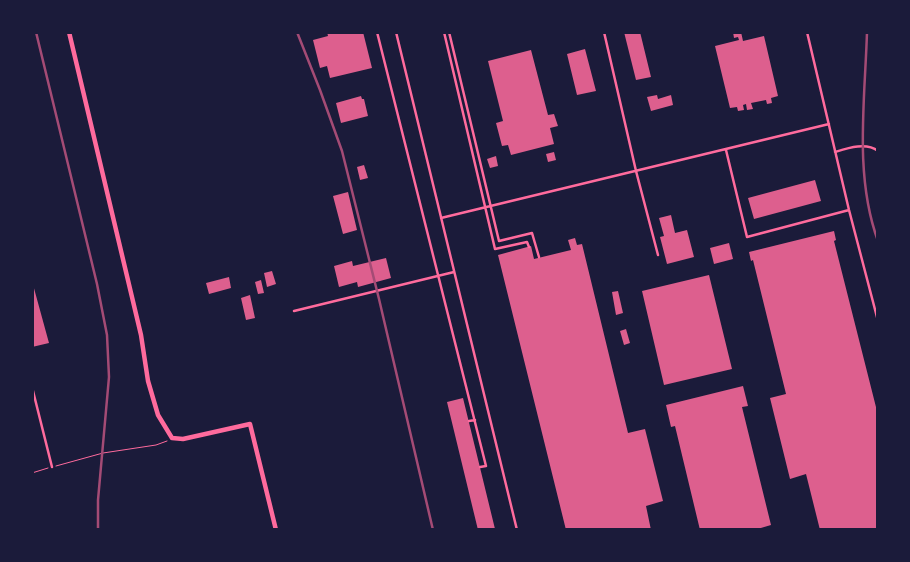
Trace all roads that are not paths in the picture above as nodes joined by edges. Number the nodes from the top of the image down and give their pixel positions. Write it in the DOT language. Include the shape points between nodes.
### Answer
graph roads {
  1 [pos="69,32"];
  2 [pos="377,32"];
  3 [pos="396,32"];
  4 [pos="444,32"];
  5 [pos="449,32"];
  6 [pos="604,32"];
  7 [pos="807,32"];
  8 [pos="829,124"];
  9 [pos="726,150"];
  10 [pos="878,151"];
  11 [pos="835,152"];
  12 [pos="636,171"];
  13 [pos="849,210"];
  14 [pos="441,218"];
  15 [pos="529,247"];
  16 [pos="658,255"];
  17 [pos="539,258"];
  18 [pos="454,272"];
  19 [pos="294,311"];
  20 [pos="878,321"];
  21 [pos="32,387"];
  22 [pos="475,420"];
  23 [pos="469,421"];
  24 [pos="52,467"];
  25 [pos="480,468"];
  26 [pos="276,530"];
  27 [pos="517,530"];
  1 -- 26 [label="street" via="158,415 172,438 183,439 250,424"];
  2 -- 22 [label="lane"];
  3 -- 14 [label="lane"];
  4 -- 15 [label="lane" via="495,249 527,242"];
  5 -- 17 [label="lane" via="499,241 532,233"];
  6 -- 12 [label="lane"];
  7 -- 8 [label="lane"];
  8 -- 9 [label="lane"];
  8 -- 11 [label="lane"];
  9 -- 12 [label="lane"];
  9 -- 13 [label="lane" via="747,237"];
  10 -- 11 [label="lane" via="872,146 864,146"];
  11 -- 13 [label="lane"];
  12 -- 14 [label="lane"];
  12 -- 16 [label="lane"];
  13 -- 20 [label="lane"];
  14 -- 18 [label="lane"];
  18 -- 19 [label="lane"];
  18 -- 27 [label="lane"];
  21 -- 24 [label="lane"];
  22 -- 23 [label="lane"];
  22 -- 25 [label="lane" via="486,466"];
}
